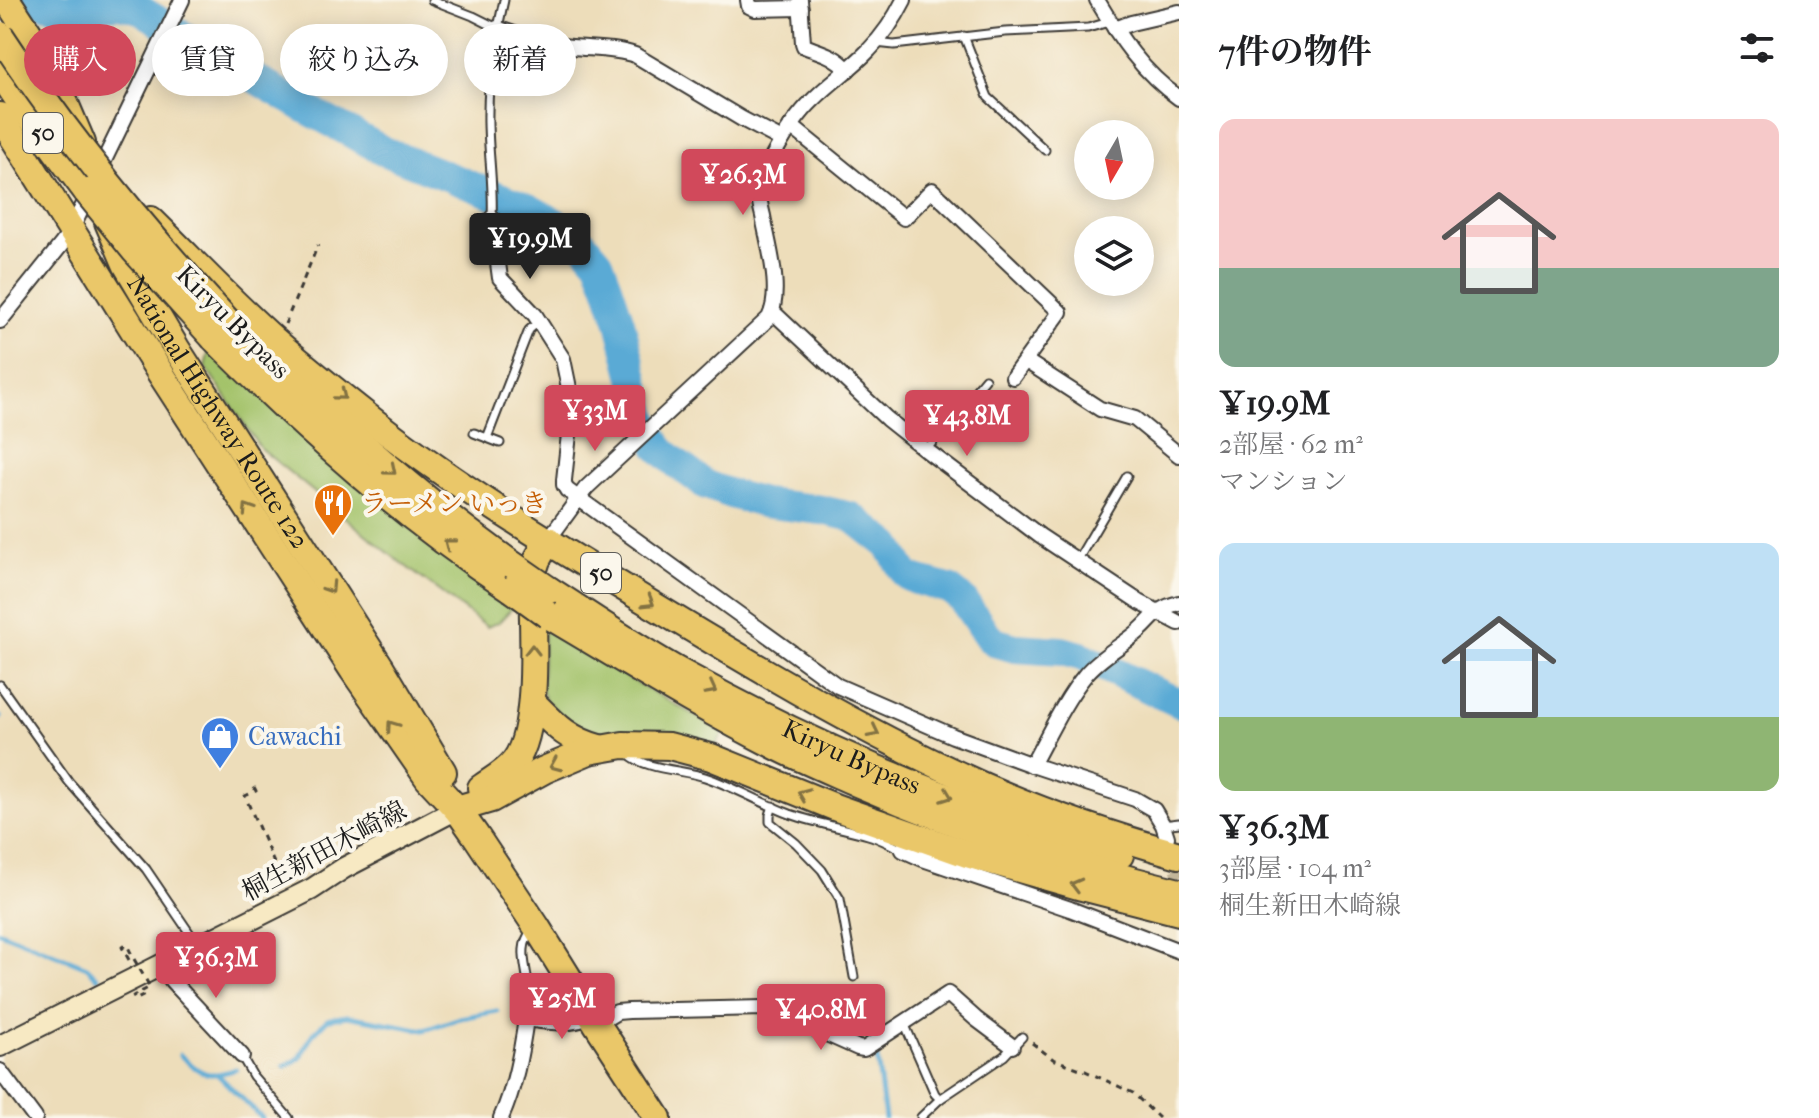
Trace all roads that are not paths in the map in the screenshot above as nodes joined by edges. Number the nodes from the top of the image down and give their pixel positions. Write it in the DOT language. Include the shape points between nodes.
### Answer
graph roads {
  1 [pos="7,0"];
  2 [pos="182,0"];
  3 [pos="432,0"];
  4 [pos="504,0"];
  5 [pos="748,0"];
  6 [pos="904,0"];
  7 [pos="1097,0"];
  8 [pos="800,4"];
  9 [pos="1179,12"];
  10 [pos="489,24"];
  11 [pos="498,24"];
  12 [pos="1112,25"];
  13 [pos="0,35"];
  14 [pos="964,36"];
  15 [pos="876,43"];
  16 [pos="576,47"];
  17 [pos="848,70"];
  18 [pos="0,72"];
  19 [pos="489,96"];
  20 [pos="1179,98"];
  21 [pos="0,116"];
  22 [pos="791,126"];
  23 [pos="782,140"];
  24 [pos="1045,150"];
  25 [pos="93,184"];
  26 [pos="492,212"];
  27 [pos="71,231"];
  28 [pos="772,311"];
  29 [pos="0,321"];
  30 [pos="539,321"];
  31 [pos="222,331"];
  32 [pos="146,350"];
  33 [pos="1026,361"];
  34 [pos="1013,377"];
  35 [pos="985,379"];
  36 [pos="474,433"];
  37 [pos="487,438"];
  38 [pos="500,443"];
  39 [pos="926,450"];
  40 [pos="1179,455"];
  41 [pos="1127,476"];
  42 [pos="578,497"];
  43 [pos="548,540"];
  44 [pos="1077,561"];
  45 [pos="548,603"];
  46 [pos="1179,603"];
  47 [pos="1156,612"];
  48 [pos="1179,623"];
  49 [pos="0,685"];
  50 [pos="532,702"];
  51 [pos="611,747"];
  52 [pos="1032,765"];
  53 [pos="773,806"];
  54 [pos="457,809"];
  55 [pos="1179,823"];
  56 [pos="1170,839"];
  57 [pos="906,842"];
  58 [pos="1179,870"];
  59 [pos="1179,892"];
  60 [pos="1179,912"];
  61 [pos="536,926"];
  62 [pos="198,946"];
  63 [pos="1179,951"];
  64 [pos="162,965"];
  65 [pos="854,977"];
  66 [pos="526,1019"];
  67 [pos="594,1020"];
  68 [pos="904,1023"];
  69 [pos="1017,1041"];
  70 [pos="0,1046"];
  71 [pos="242,1056"];
  72 [pos="0,1071"];
  73 [pos="940,1099"];
  74 [pos="921,1117"];
  75 [pos="35,1118"];
  76 [pos="289,1118"];
  77 [pos="501,1118"];
  78 [pos="658,1118"];
  1 -- 25 [label="highway, National Highway Route 122 / 50" via="65,101"];
  2 -- 25 [label="street"];
  3 -- 10 [label="lane"];
  4 -- 11 [label="lane"];
  5 -- 8 [label="street" via="755,9"];
  6 -- 15 [label="street"];
  7 -- 12 [label="street"];
  8 -- 17 [label="street" via="804,46 830,54"];
  9 -- 12 [label="street"];
  12 -- 14 [label="lane"];
  12 -- 20 [label="street" via="1139,63"];
  13 -- 31 [label="highway, Kiryu Bypass / 50, bridge"];
  14 -- 15 [label="lane"];
  14 -- 24 [label="lane" via="988,97"];
  15 -- 17 [label="street"];
  16 -- 23 [label="street" via="635,55"];
  17 -- 22 [label="street"];
  18 -- 31 [label="highway, Kiryu Bypass / 50, bridge" via="135,251"];
  19 -- 26 [label="lane"];
  21 -- 27 [label="highway, National Highway Route 122 / 50"];
  22 -- 23 [label="street"];
  22 -- 33 [label="street" via="904,218 932,190 1060,312"];
  23 -- 28 [label="street" via="759,188 774,275"];
  25 -- 27 [label="street"];
  25 -- 32 [label="highway" via="91,231 143,332"];
  25 -- 43 [label="highway, 50, one-way" via="118,188 274,341 363,413"];
  25 -- 54 [label="highway, National Highway Route 122 / 50, one-way" via="126,264 380,666 447,778"];
  26 -- 30 [label="street" via="500,278"];
  27 -- 29 [label="street"];
  27 -- 32 [label="highway, National Highway Route 122 / 50"];
  28 -- 39 [label="street"];
  28 -- 42 [label="street"];
  30 -- 37 [label="lane" via="529,330"];
  30 -- 42 [label="street" via="563,359 571,416 564,485"];
  31 -- 45 [label="highway, Kiryu Bypass / 50, bridge" via="288,410 378,490 476,565 513,577"];
  54 -- 32 [label="highway, National Highway Route 122 / 50, one-way" via="428,778 353,670"];
  33 -- 34 [label="street"];
  33 -- 40 [label="street" via="1100,409 1135,419"];
  35 -- 39 [label="lane"];
  36 -- 37 [label="lane"];
  37 -- 38 [label="lane"];
  39 -- 44 [label="street"];
  41 -- 44 [label="lane"];
  42 -- 43 [label="street"];
  42 -- 52 [label="street" via="838,686"];
  50 -- 43 [label="highway, one-way" via="532,575"];
  43 -- 56 [label="highway, 50, one-way" via="774,679 932,762 1129,841"];
  44 -- 47 [label="street"];
  45 -- 58 [label="highway, Kiryu Bypass / 50, one-way" via="850,758 1025,825"];
  45 -- 59 [label="highway, Kiryu Bypass / 50" via="724,719 865,787 1080,866"];
  46 -- 47 [label="street"];
  47 -- 48 [label="street"];
  47 -- 52 [label="street" via="1087,673"];
  49 -- 62 [label="lane" via="69,782 146,869"];
  50 -- 51 [label="highway" via="560,731 581,743"];
  50 -- 54 [label="highway" via="515,761"];
  51 -- 53 [label="lane" via="643,762 739,789"];
  51 -- 54 [label="highway, one-way"];
  57 -- 51 [label="highway, one-way" via="697,752 669,746"];
  52 -- 56 [label="street" via="1135,799 1154,810"];
  53 -- 57 [label="lane" via="848,831"];
  53 -- 65 [label="lane" via="770,822 822,870 840,899"];
  54 -- 61 [label="highway, National Highway Route 122"];
  54 -- 62 [label="main road, 桐生新田木崎線"];
  55 -- 56 [label="lane"];
  60 -- 57 [label="highway, one-way"];
  57 -- 63 [label="street" via="923,859"];
  61 -- 66 [label="lane" via="524,942"];
  61 -- 67 [label="highway, National Highway Route 122"];
  62 -- 64 [label="main road, 桐生新田木崎線"];
  64 -- 70 [label="main road, 桐生新田木崎線"];
  64 -- 71 [label="street"];
  66 -- 67 [label="street"];
  66 -- 77 [label="street"];
  67 -- 68 [label="street" via="629,1011 764,1008 864,1049"];
  67 -- 78 [label="highway, National Highway Route 122"];
  68 -- 69 [label="street" via="948,994 976,1019"];
  68 -- 73 [label="lane"];
  69 -- 73 [label="lane" via="1004,1056"];
  71 -- 76 [label="lane"];
  72 -- 75 [label="street"];
  73 -- 74 [label="lane"];
}
